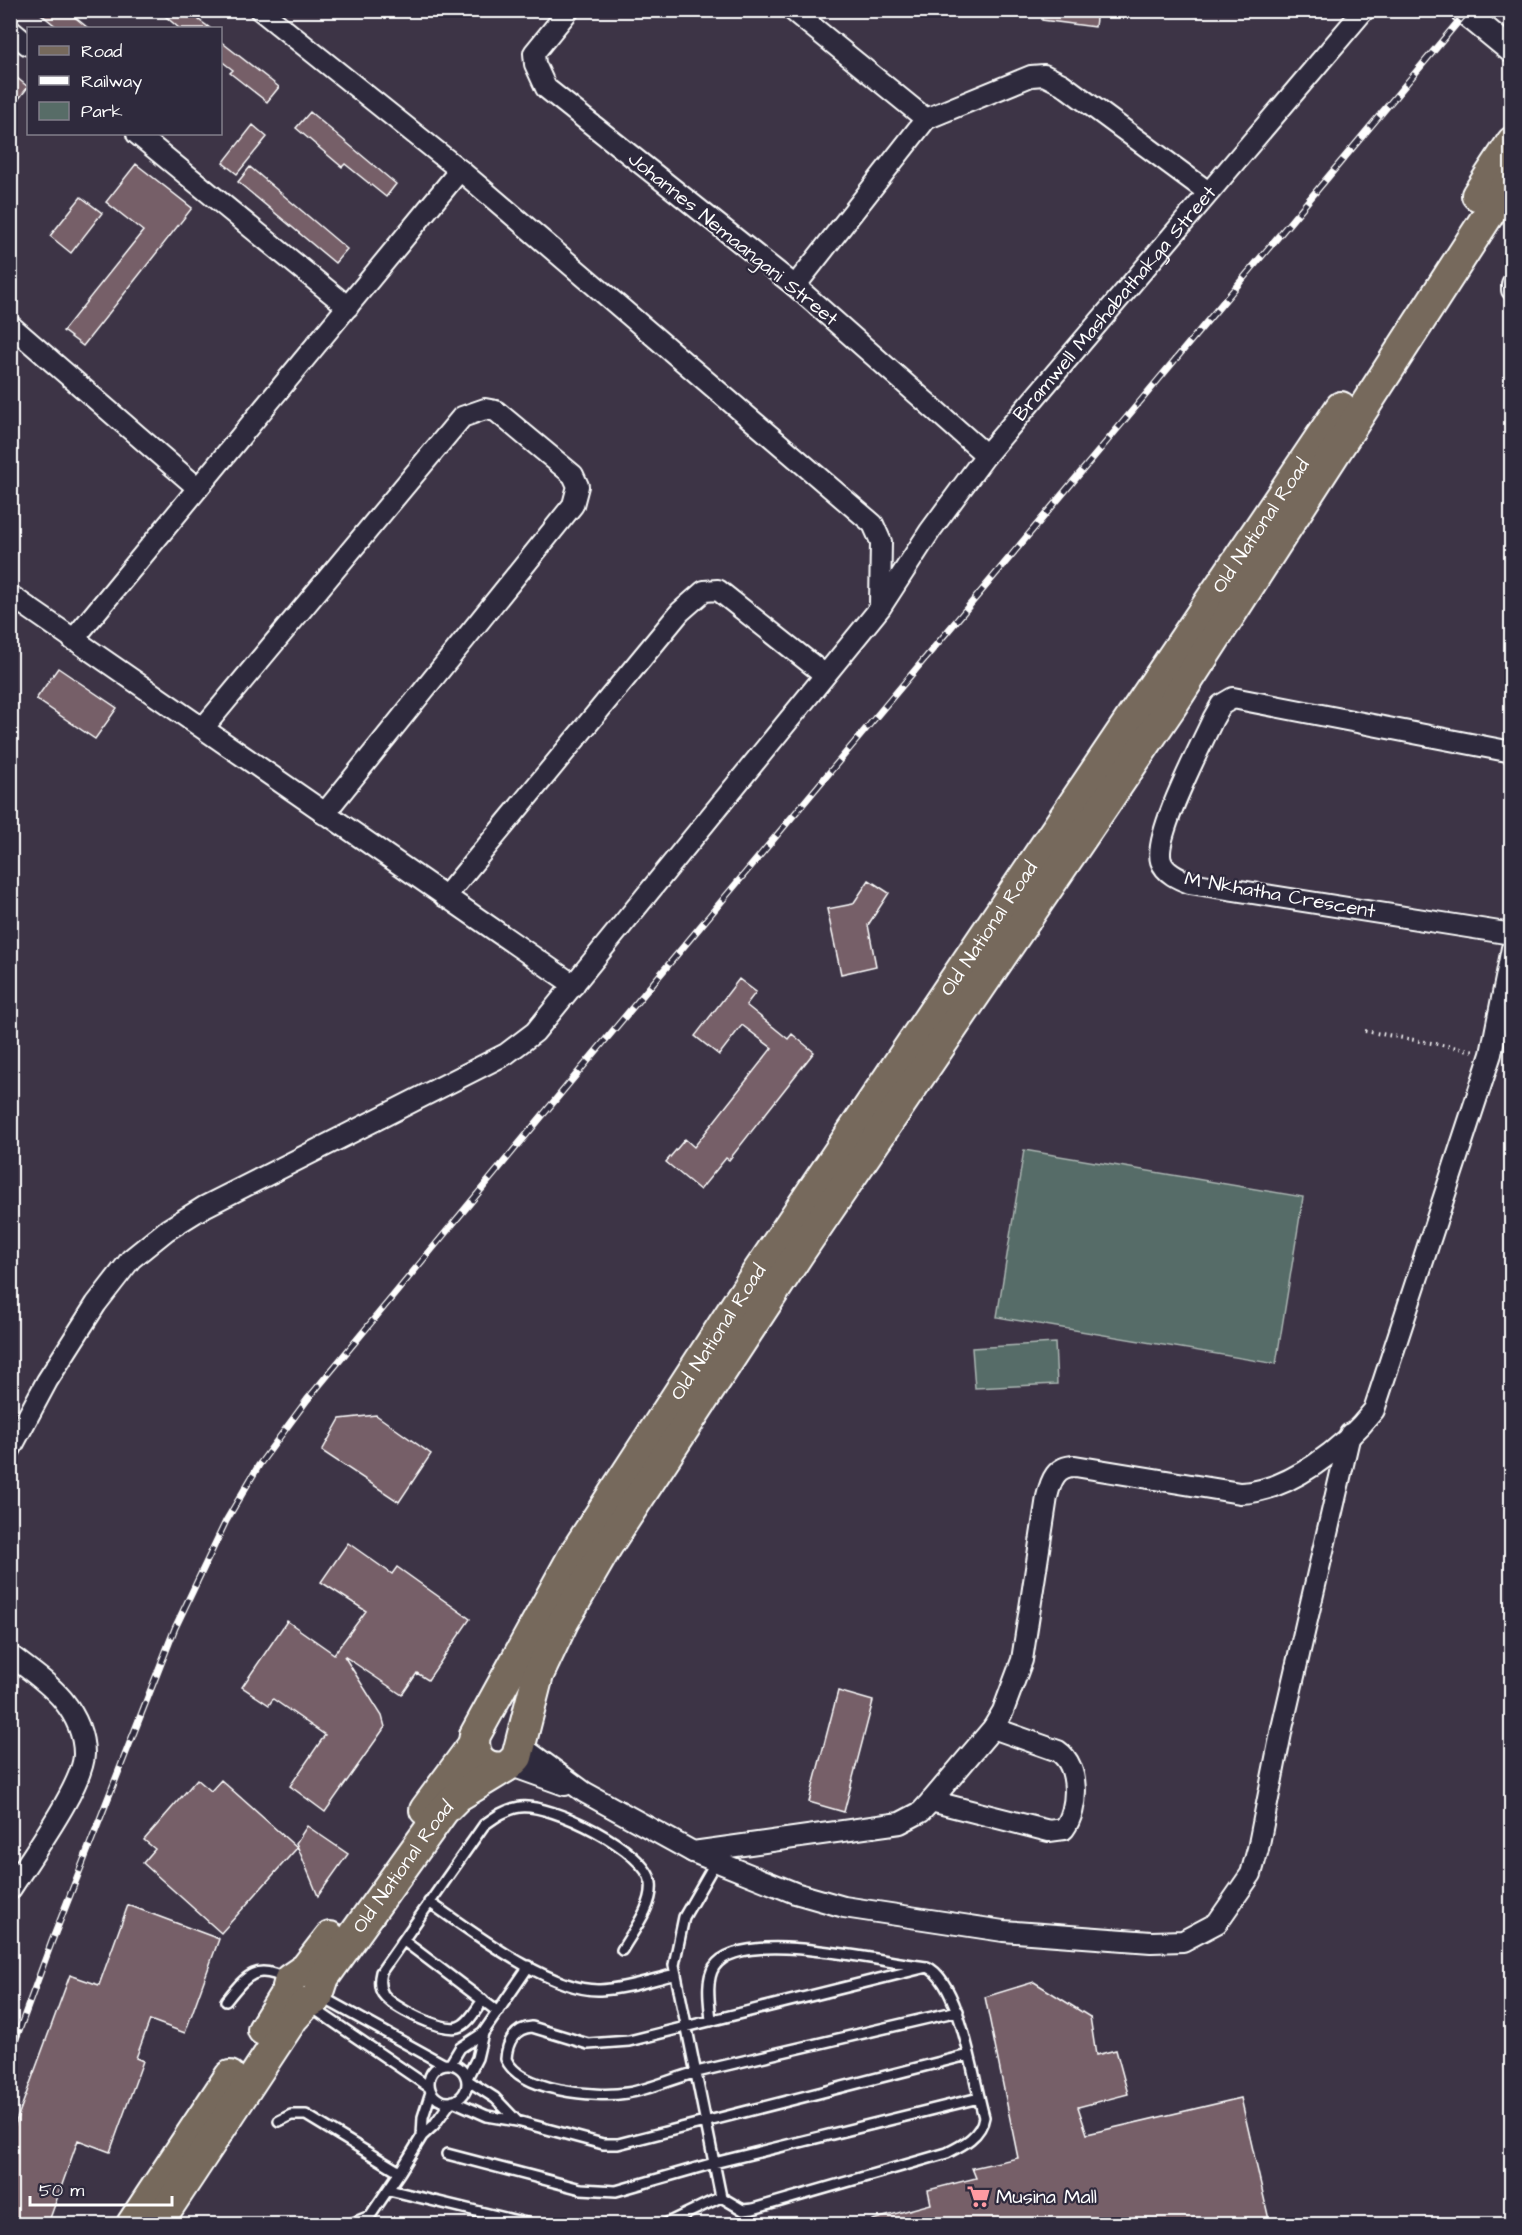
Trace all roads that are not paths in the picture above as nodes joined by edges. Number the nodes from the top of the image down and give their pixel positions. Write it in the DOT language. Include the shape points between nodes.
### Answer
graph roads {
  1 [pos="260,10"];
  2 [pos="569,10"];
  3 [pos="792,10"];
  4 [pos="1364,10"];
  5 [pos="1462,10"];
  6 [pos="10,30"];
  7 [pos="27,44"];
  8 [pos="1512,51"];
  9 [pos="926,119"];
  10 [pos="138,135"];
  11 [pos="1512,142"];
  12 [pos="460,170"];
  13 [pos="1512,178"];
  14 [pos="1208,192"];
  15 [pos="1512,284"];
  16 [pos="795,286"];
  17 [pos="1512,290"];
  18 [pos="348,307"];
  19 [pos="10,325"];
  20 [pos="986,455"];
  21 [pos="198,488"];
  22 [pos="10,595"];
  23 [pos="880,608"];
  24 [pos="73,640"];
  25 [pos="824,674"];
  26 [pos="204,727"];
  27 [pos="1512,752"];
  28 [pos="324,814"];
  29 [pos="445,897"];
  30 [pos="1512,934"];
  31 [pos="1512,948"];
  32 [pos="574,985"];
  33 [pos="1350,1434"];
  34 [pos="10,1450"];
  35 [pos="10,1655"];
  36 [pos="993,1728"];
  37 [pos="477,1736"];
  38 [pos="514,1755"];
  39 [pos="932,1801"];
  40 [pos="693,1852"];
  41 [pos="715,1863"];
  42 [pos="10,1890"];
  43 [pos="429,1902"];
  44 [pos="404,1941"];
  45 [pos="622,1950"];
  46 [pos="529,1966"];
  47 [pos="927,1967"];
  48 [pos="676,1974"];
  49 [pos="304,1990"];
  50 [pos="483,2000"];
  51 [pos="226,2001"];
  52 [pos="958,2011"];
  53 [pos="498,2012"];
  54 [pos="711,2021"];
  55 [pos="687,2027"];
  56 [pos="483,2033"];
  57 [pos="968,2055"];
  58 [pos="447,2064"];
  59 [pos="696,2072"];
  60 [pos="467,2079"];
  61 [pos="430,2090"];
  62 [pos="979,2098"];
  63 [pos="451,2102"];
  64 [pos="279,2121"];
  65 [pos="517,2121"];
  66 [pos="706,2123"];
  67 [pos="422,2136"];
  68 [pos="447,2154"];
  69 [pos="714,2163"];
  70 [pos="400,2172"];
  71 [pos="389,2190"];
  72 [pos="721,2197"];
  73 [pos="132,2224"];
  74 [pos="157,2224"];
  75 [pos="351,2224"];
  76 [pos="530,2224"];
  77 [pos="665,2224"];
  1 -- 12 [label="street"];
  2 -- 16 [label="street, Johannes Nemaangani Street" via="534,53 546,88"];
  3 -- 9 [label="street"];
  4 -- 14 [label="street, Bramwell Mashabathakga Street"];
  5 -- 8 [label="street"];
  6 -- 7 [label="street"];
  9 -- 14 [label="street" via="1014,82 1044,75 1062,84"];
  9 -- 16 [label="street"];
  10 -- 18 [label="street"];
  11 -- 37 [label="main road, Old National Road" via="1343,403 753,1279 576,1553"];
  12 -- 18 [label="street"];
  12 -- 23 [label="street" via="873,524 881,542"];
  13 -- 38 [label="main road, Old National Road" via="1170,708 799,1253 613,1536 563,1622 538,1675"];
  14 -- 20 [label="street, Bramwell Mashabathakga Street"];
  15 -- 17 [label="street"];
  16 -- 20 [label="street, Johannes Nemaangani Street"];
  18 -- 21 [label="street"];
  19 -- 21 [label="street"];
  20 -- 23 [label="street, Bramwell Mashabathakga Street"];
  21 -- 24 [label="street"];
  22 -- 24 [label="street"];
  23 -- 25 [label="street, Bramwell Mashabathakga Street"];
  24 -- 26 [label="street"];
  25 -- 29 [label="street" via="718,590 704,591 680,612"];
  25 -- 32 [label="street, Bramwell Mashabathakga Street"];
  26 -- 28 [label="street"];
  26 -- 28 [label="street" via="462,417 485,409 496,411 573,475 578,486 573,505"];
  27 -- 30 [label="street, M Nkhatha Crescent" via="1233,698 1221,705 1213,719 1159,852 1162,865 1174,877 1190,883"];
  28 -- 29 [label="street"];
  29 -- 32 [label="street"];
  31 -- 33 [label="street" via="1491,1054 1382,1391 1374,1410"];
  32 -- 34 [label="street, Bramwell Mashabathakga Street" via="535,1032 506,1054 204,1208 149,1244 131,1259 96,1304 46,1380"];
  33 -- 36 [label="street" via="1290,1479 1258,1492 1240,1493 1076,1466 1055,1474 1047,1497 1022,1660"];
  33 -- 41 [label="street" via="1258,1849 1251,1874 1217,1923 1183,1941 1003,1931 844,1907"];
  35 -- 42 [label="street" via="63,1700 82,1735 84,1756 76,1784"];
  36 -- 39 [label="street"];
  36 -- 39 [label="street" via="1068,1757 1076,1783 1064,1829 1049,1831"];
  37 -- 38 [label="main road" via="480,1761 496,1768"];
  37 -- 38 [label="main road" via="490,1721 510,1724 518,1732"];
  37 -- 49 [label="main road, Old National Road" via="306,1968"];
  38 -- 40 [label="street"];
  38 -- 49 [label="main road, Old National Road" via="443,1811"];
  39 -- 40 [label="street" via="900,1823"];
  40 -- 41 [label="street"];
  41 -- 48 [label="lane" via="684,1917 674,1965"];
  43 -- 44 [label="lane"];
  43 -- 45 [label="lane" via="484,1826 507,1810 542,1809 625,1849 650,1879 650,1898"];
  43 -- 46 [label="lane"];
  44 -- 50 [label="lane"];
  44 -- 50 [label="lane" via="380,1975 385,1996 448,2029 468,2021"];
  46 -- 48 [label="lane" via="542,1974 597,1990"];
  46 -- 53 [label="lane"];
  47 -- 52 [label="lane" via="946,1983"];
  47 -- 54 [label="lane"];
  47 -- 54 [label="lane" via="807,1949 775,1947 745,1951 723,1957 713,1968 709,1984"];
  48 -- 55 [label="lane"];
  49 -- 51 [label="lane" via="262,1970"];
  49 -- 58 [label="lane"];
  49 -- 61 [label="lane" via="321,2011"];
  49 -- 73 [label="main road, Old National Road"];
  49 -- 74 [label="main road, Old National Road" via="292,2018"];
  50 -- 53 [label="lane"];
  52 -- 57 [label="lane"];
  52 -- 59 [label="lane"];
  53 -- 56 [label="lane"];
  54 -- 55 [label="lane"];
  55 -- 59 [label="lane"];
  55 -- 59 [label="lane" via="588,2044 525,2027 512,2039 506,2058 516,2073 537,2084 605,2094 646,2088"];
  56 -- 58 [label="lane" via="460,2048"];
  56 -- 60 [label="lane"];
  57 -- 62 [label="lane"];
  57 -- 66 [label="lane"];
  58 -- 60 [label="lane" via="464,2071"];
  58 -- 61 [label="lane" via="431,2073"];
  59 -- 66 [label="lane"];
  60 -- 63 [label="lane" via="465,2092"];
  60 -- 65 [label="lane" via="495,2098"];
  61 -- 63 [label="lane" via="438,2099"];
  61 -- 67 [label="lane"];
  62 -- 69 [label="lane"];
  62 -- 72 [label="lane" via="984,2117 981,2129 947,2152 753,2209 737,2207"];
  63 -- 65 [label="lane" via="487,2116"];
  63 -- 67 [label="lane"];
  64 -- 70 [label="lane" via="291,2115 313,2118"];
  65 -- 66 [label="lane" via="603,2144 630,2142"];
  66 -- 69 [label="lane"];
  67 -- 70 [label="lane"];
  68 -- 69 [label="lane" via="601,2192 616,2192"];
  69 -- 72 [label="lane"];
  70 -- 71 [label="lane"];
  71 -- 75 [label="lane" via="370,2216"];
  71 -- 76 [label="lane"];
  72 -- 77 [label="lane"];
}
